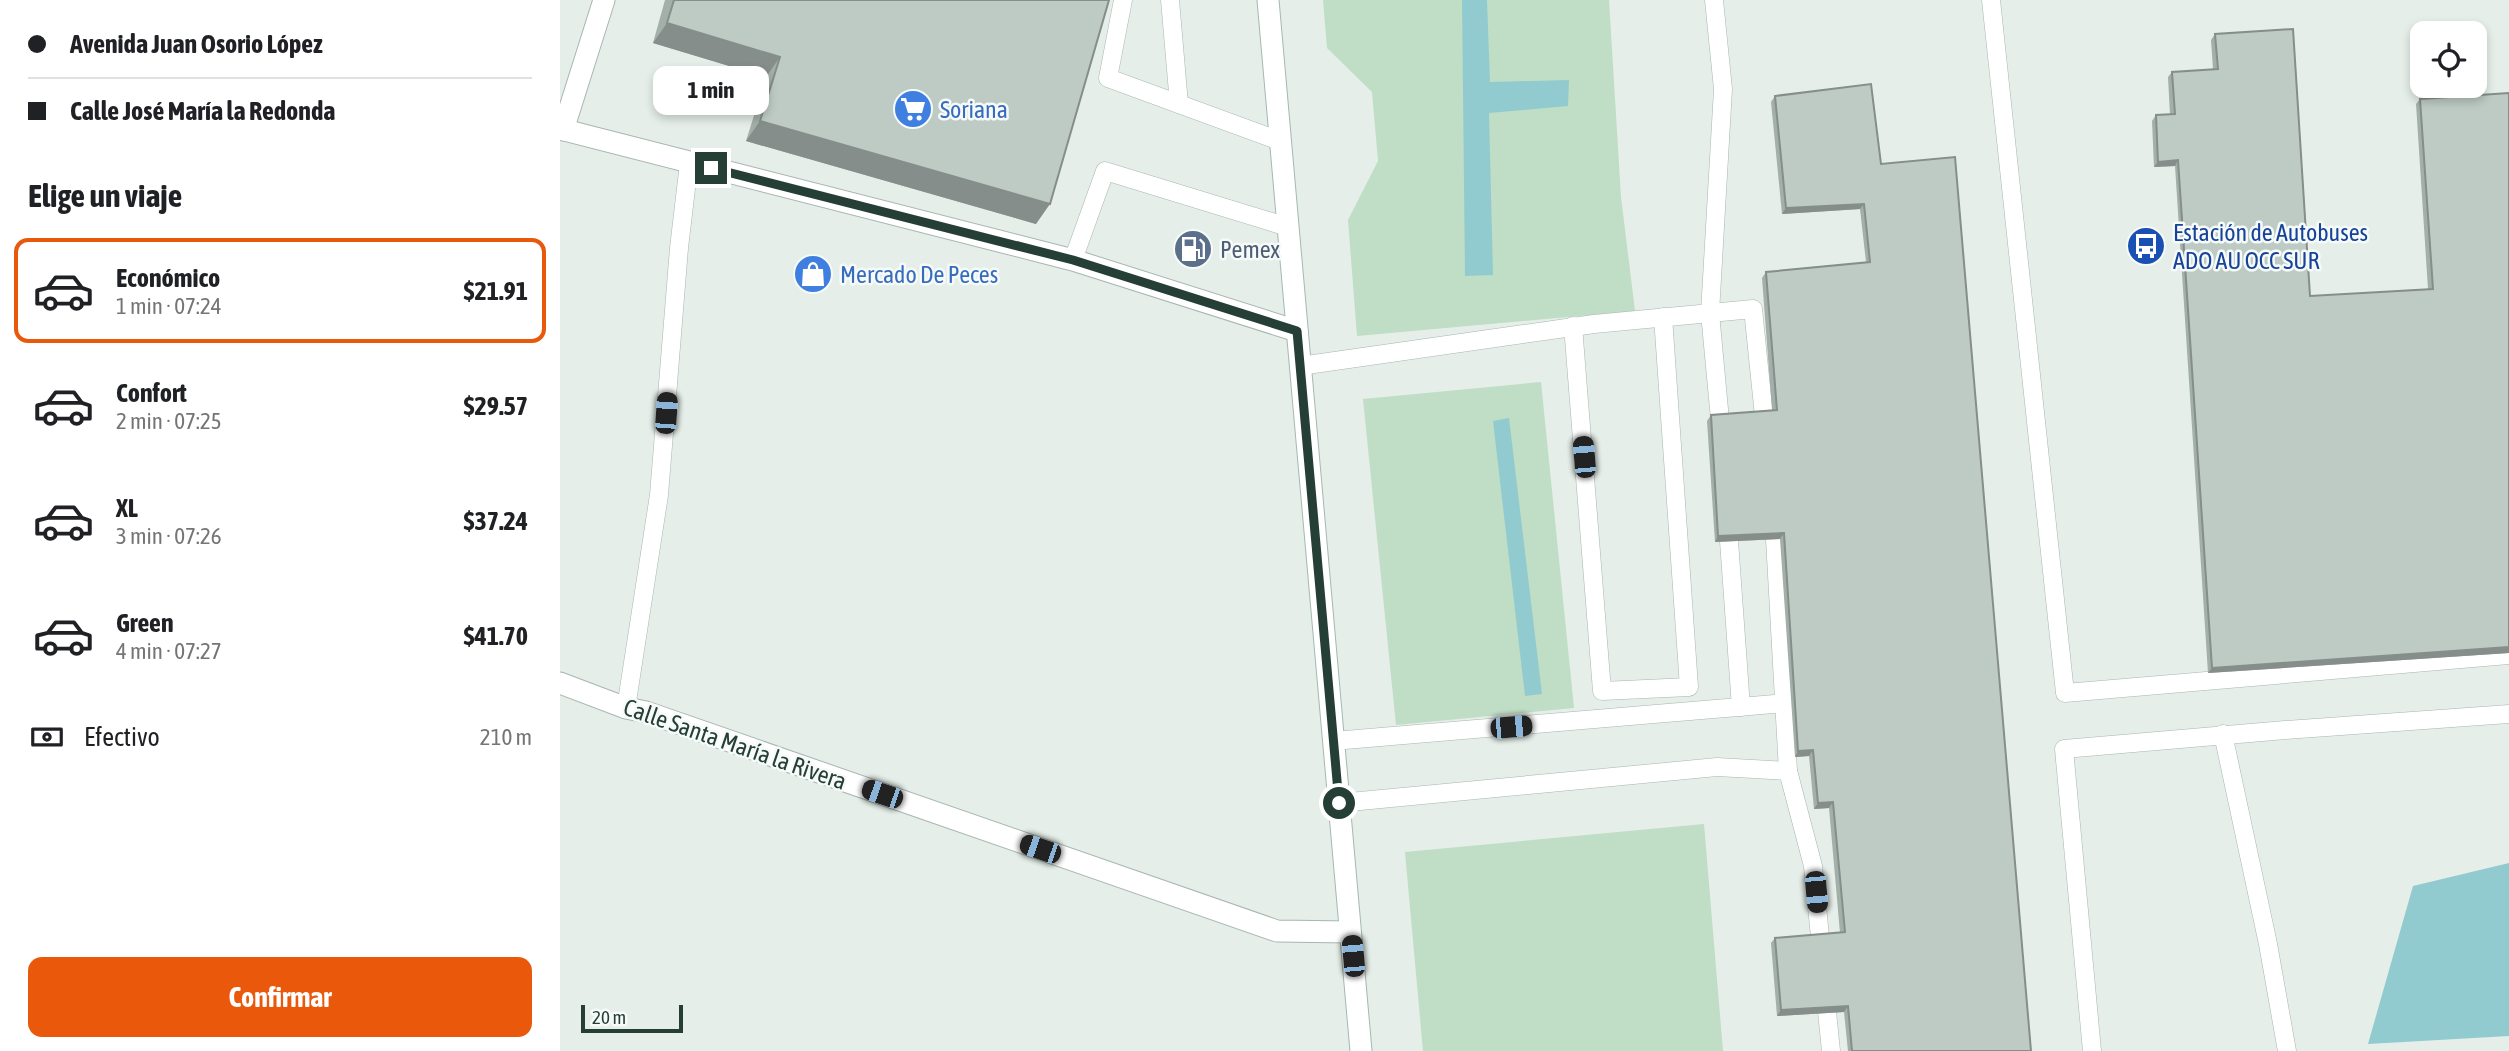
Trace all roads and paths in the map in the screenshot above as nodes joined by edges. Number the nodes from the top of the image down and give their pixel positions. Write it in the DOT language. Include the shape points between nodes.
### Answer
graph roads {
  1 [pos="604,0"];
  2 [pos="1123,0"];
  3 [pos="1170,0"];
  4 [pos="1268,0"];
  5 [pos="1714,0"];
  6 [pos="1991,0"];
  7 [pos="1179,104"];
  8 [pos="561,130"];
  9 [pos="1280,141"];
  10 [pos="689,163"];
  11 [pos="1288,227"];
  12 [pos="1073,260"];
  13 [pos="1710,313"];
  14 [pos="1663,317"];
  15 [pos="1573,326"];
  16 [pos="1297,331"];
  17 [pos="1300,366"];
  18 [pos="1764,416"];
  19 [pos="1720,420"];
  20 [pos="1775,539"];
  21 [pos="1729,541"];
  22 [pos="2509,655"];
  23 [pos="560,683"];
  24 [pos="1689,687"];
  25 [pos="1786,703"];
  26 [pos="1741,707"];
  27 [pos="626,708"];
  28 [pos="1691,712"];
  29 [pos="2509,714"];
  30 [pos="2223,734"];
  31 [pos="1333,741"];
  32 [pos="1788,771"];
  33 [pos="1339,803"];
  34 [pos="1350,932"];
  35 [pos="1361,1051"];
  36 [pos="1831,1051"];
  37 [pos="2092,1051"];
  38 [pos="2287,1051"];
  1 -- 8 [label="street"];
  2 -- 7 [label="lane" via="1108,78"];
  3 -- 7 [label="lane"];
  4 -- 9 [label="street"];
  5 -- 13 [label="lane" via="1723,89"];
  6 -- 22 [label="lane" via="2065,693"];
  7 -- 9 [label="lane"];
  8 -- 10 [label="street"];
  9 -- 11 [label="street"];
  10 -- 12 [label="street"];
  10 -- 27 [label="lane" via="659,495"];
  11 -- 12 [label="lane" via="1105,172"];
  11 -- 16 [label="street"];
  12 -- 16 [label="street"];
  13 -- 14 [label="lane"];
  13 -- 18 [label="lane" via="1753,309"];
  13 -- 19 [label="lane"];
  14 -- 15 [label="lane"];
  14 -- 24 [label="lane"];
  15 -- 17 [label="lane"];
  15 -- 24 [label="lane" via="1602,691"];
  16 -- 17 [label="street"];
  17 -- 31 [label="street"];
  20 -- 25 [label="lane"];
  21 -- 26 [label="lane"];
  23 -- 27 [label="street, Calle Santa María la Rivera"];
  24 -- 28 [label="lane"];
  25 -- 26 [label="lane"];
  25 -- 32 [label="lane"];
  26 -- 28 [label="lane"];
  27 -- 34 [label="street, Calle Santa María la Rivera" via="1277,931"];
  28 -- 31 [label="lane"];
  29 -- 30 [label="lane"];
  30 -- 37 [label="lane" via="2064,749"];
  30 -- 38 [label="lane"];
  31 -- 33 [label="street"];
  32 -- 33 [label="lane" via="1717,767"];
  32 -- 36 [label="lane" via="1813,866"];
  33 -- 34 [label="street"];
  34 -- 35 [label="street"];
}
